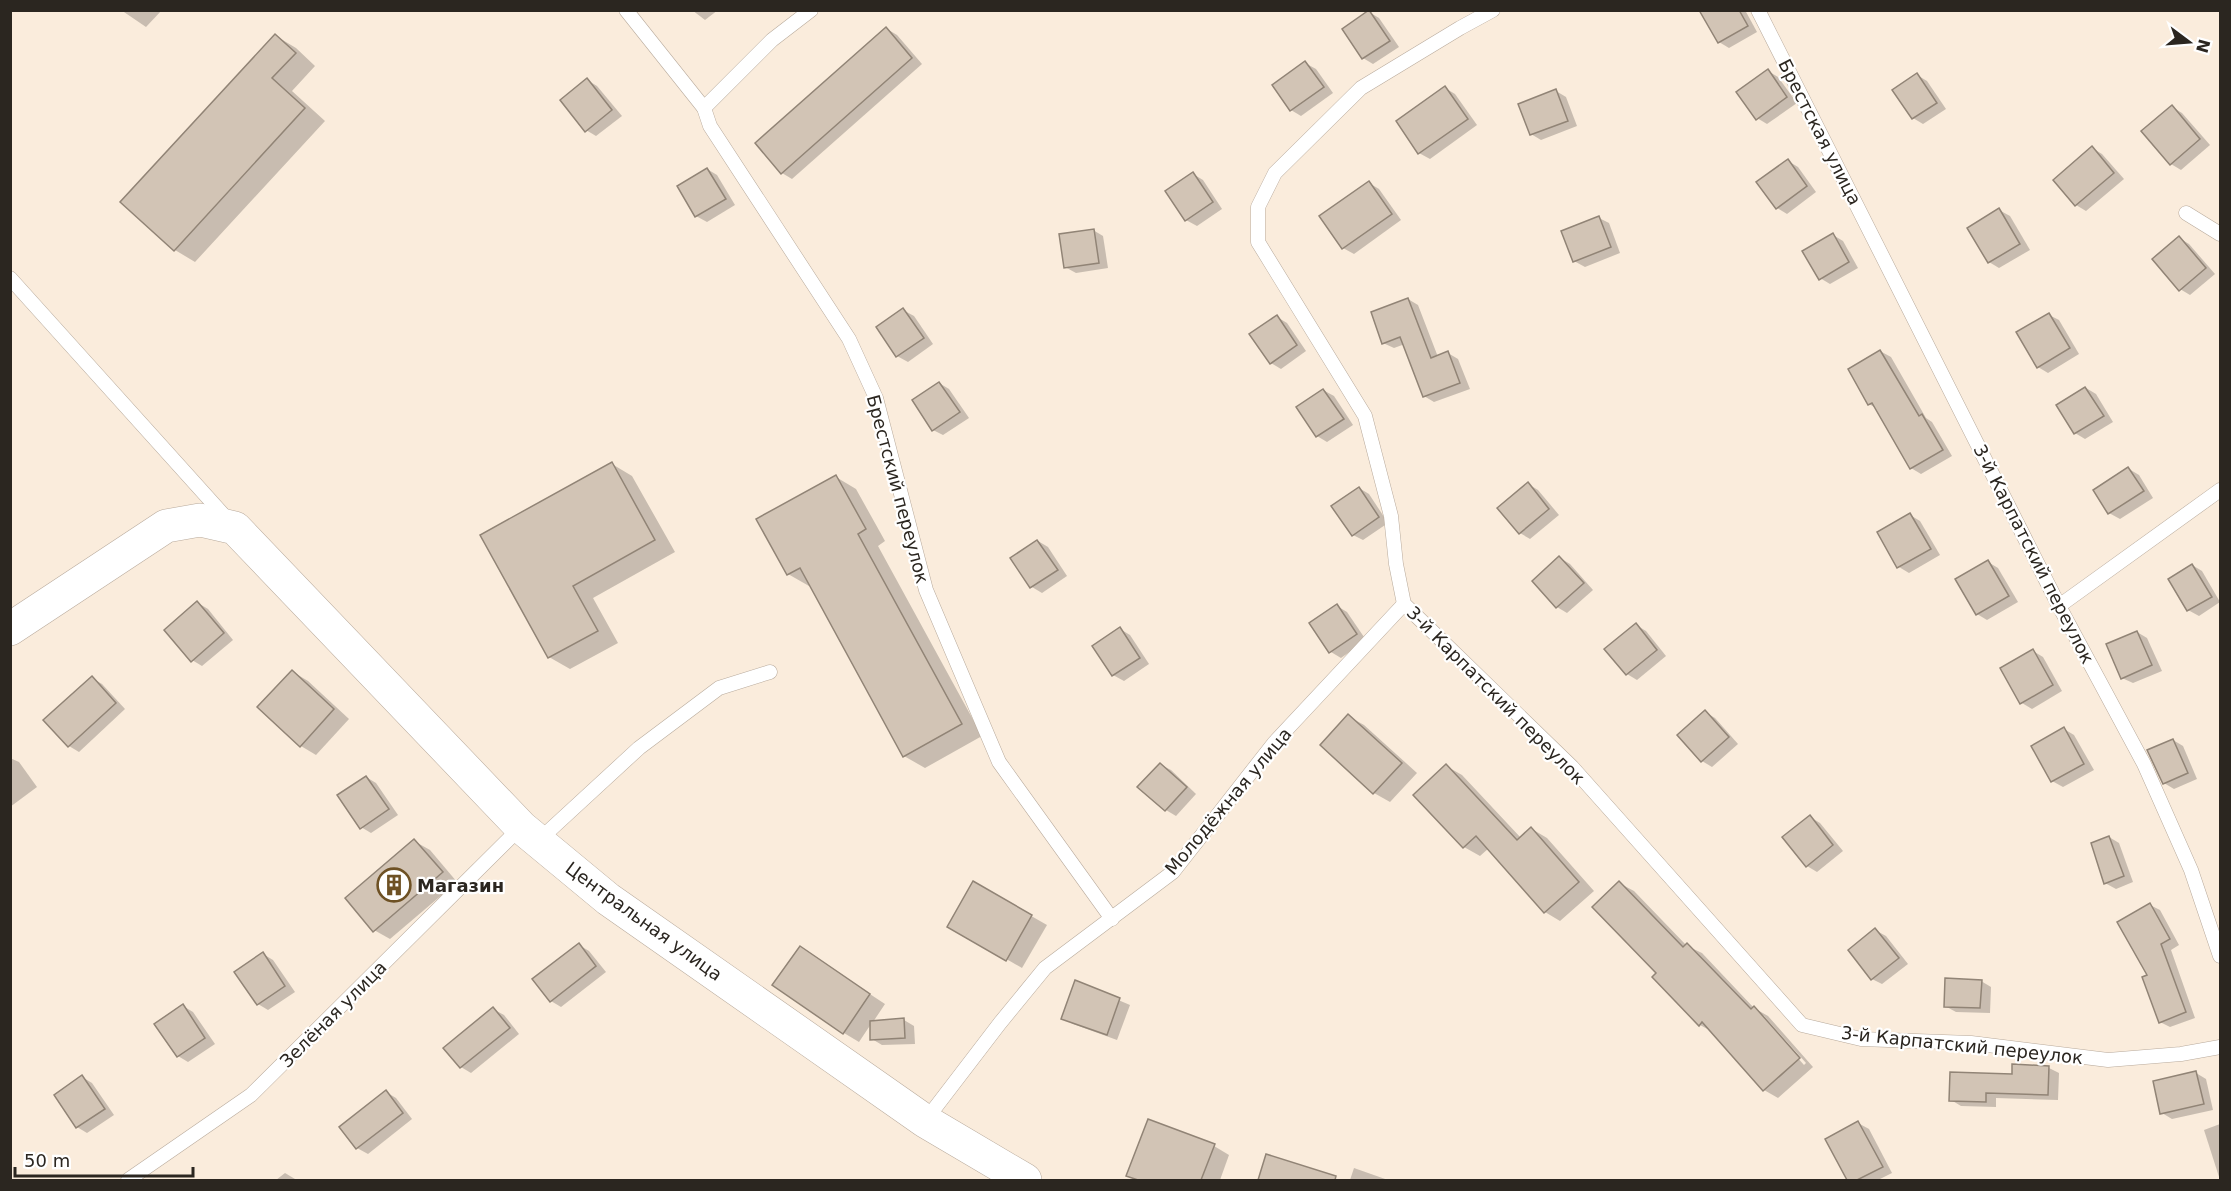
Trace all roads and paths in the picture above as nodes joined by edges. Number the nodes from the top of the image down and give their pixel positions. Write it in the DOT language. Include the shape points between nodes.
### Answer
graph roads {
  1 [pos="626,10"];
  2 [pos="811,10"];
  3 [pos="1493,10"];
  4 [pos="1758,10"];
  5 [pos="704,108"];
  6 [pos="2186,213"];
  7 [pos="2220,234"];
  8 [pos="1882,254"];
  9 [pos="10,278"];
  10 [pos="2220,490"];
  11 [pos="235,528"];
  12 [pos="1404,604"];
  13 [pos="2059,606"];
  14 [pos="10,629"];
  15 [pos="770,672"];
  16 [pos="530,834"];
  17 [pos="1112,920"];
  18 [pos="2220,956"];
  19 [pos="2220,1047"];
  20 [pos="925,1121"];
  21 [pos="128,1180"];
  22 [pos="1025,1180"];
  1 -- 5 [label="lane, Брестский переулок"];
  2 -- 5 [label="lane" via="772,40"];
  3 -- 12 [label="lane, 3-й Карпатский переулок" via="1361,88 1275,173 1258,207 1258,242 1365,416 1391,516"];
  4 -- 8 [label="lane, Брестская улица"];
  5 -- 17 [label="lane, Брестский переулок" via="710,126 849,339 876,398 926,590 999,762"];
  6 -- 7 [label="lane"];
  8 -- 13 [label="lane, 3-й Карпатский переулок"];
  9 -- 11 [label="lane"];
  10 -- 13 [label="lane"];
  11 -- 14 [label="street" via="200,520 166,526"];
  11 -- 16 [label="street, Центральная улица"];
  12 -- 17 [label="lane, Молодёжная улица" via="1274,743 1173,872"];
  12 -- 19 [label="lane, 3-й Карпатский переулок" via="1572,767 1802,1025 1861,1039 1971,1043 2108,1060"];
  13 -- 18 [label="lane, 3-й Карпатский переулок" via="2144,764 2191,870"];
  15 -- 16 [label="lane, Зелёная улица" via="719,688"];
  16 -- 20 [label="street, Центральная улица" via="609,900"];
  16 -- 21 [label="lane, Зелёная улица" via="251,1095"];
  17 -- 20 [label="lane, Молодёжная улица" via="1045,968"];
  20 -- 22 [label="street, Центральная улица"];
}
